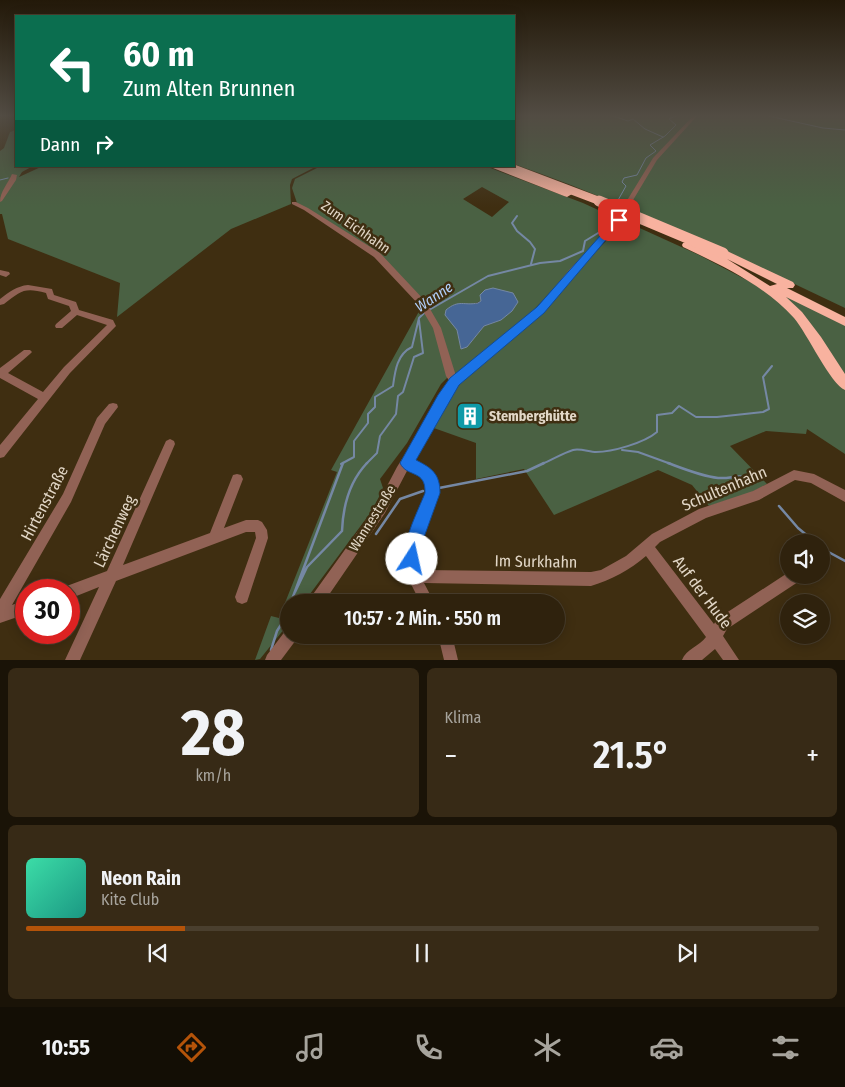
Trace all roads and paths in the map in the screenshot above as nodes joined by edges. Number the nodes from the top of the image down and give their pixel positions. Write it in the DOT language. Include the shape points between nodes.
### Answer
graph roads {
  1 [pos="668,146"];
  2 [pos="495,167"];
  3 [pos="510,167"];
  4 [pos="14,175"];
  5 [pos="0,200"];
  6 [pos="294,203"];
  7 [pos="720,257"];
  8 [pos="1,302"];
  9 [pos="75,312"];
  10 [pos="845,312"];
  11 [pos="845,322"];
  12 [pos="59,326"];
  13 [pos="27,352"];
  14 [pos="1,373"];
  15 [pos="455,382"];
  16 [pos="845,384"];
  17 [pos="44,397"];
  18 [pos="113,407"];
  19 [pos="170,444"];
  20 [pos="0,454"];
  21 [pos="407,463"];
  22 [pos="237,478"];
  23 [pos="845,496"];
  24 [pos="214,539"];
  25 [pos="646,546"];
  26 [pos="414,576"];
  27 [pos="110,577"];
  28 [pos="782,584"];
  29 [pos="80,588"];
  30 [pos="322,594"];
  31 [pos="423,594"];
  32 [pos="242,597"];
  33 [pos="15,611"];
  34 [pos="0,612"];
  35 [pos="0,616"];
  36 [pos="713,635"];
  37 [pos="284,644"];
  38 [pos="447,644"];
  39 [pos="276,654"];
  40 [pos="72,660"];
  41 [pos="451,660"];
  42 [pos="689,660"];
  43 [pos="732,660"];
  1 -- 15 [label="street, Wannestraße" via="655,160 615,226 541,310"];
  2 -- 7 [label="highway"];
  3 -- 7 [label="highway, bridge" via="613,206"];
  4 -- 5 [label="street"];
  6 -- 15 [label="street, Zum Eichhahn" via="377,255 428,310"];
  7 -- 10 [label="highway"];
  7 -- 11 [label="highway"];
  7 -- 16 [label="highway" via="768,289 797,314"];
  8 -- 9 [label="street" via="25,282 50,292 51,297 73,304"];
  9 -- 12 [label="street"];
  9 -- 17 [label="street" via="110,322 112,326"];
  13 -- 14 [label="street"];
  14 -- 17 [label="street"];
  15 -- 21 [label="street, Wannestraße"];
  17 -- 20 [label="street"];
  18 -- 34 [label="street, Hirtenstraße" via="101,422 67,498"];
  19 -- 27 [label="street, Lärchenweg"];
  21 -- 26 [label="street" via="427,472 433,485 414,545"];
  21 -- 30 [label="street, Wannestraße" via="381,509"];
  22 -- 24 [label="street"];
  23 -- 25 [label="street, Schultenhahn" via="814,479 794,475 755,496 703,513"];
  24 -- 27 [label="street"];
  24 -- 32 [label="street" via="251,525 261,530 262,538"];
  25 -- 26 [label="street, Im Surkhahn" via="630,560 603,576 591,579"];
  25 -- 36 [label="street, Auf der Hude"];
  26 -- 31 [label="street"];
  27 -- 29 [label="street"];
  27 -- 40 [label="street, Lärchenweg"];
  28 -- 36 [label="street" via="722,624"];
  33 -- 35 [label="street"];
  36 -- 42 [label="street" via="708,646"];
  36 -- 43 [label="street, Auf der Hude"];
  37 -- 39 [label="street"];
  38 -- 41 [label="street"];
}
